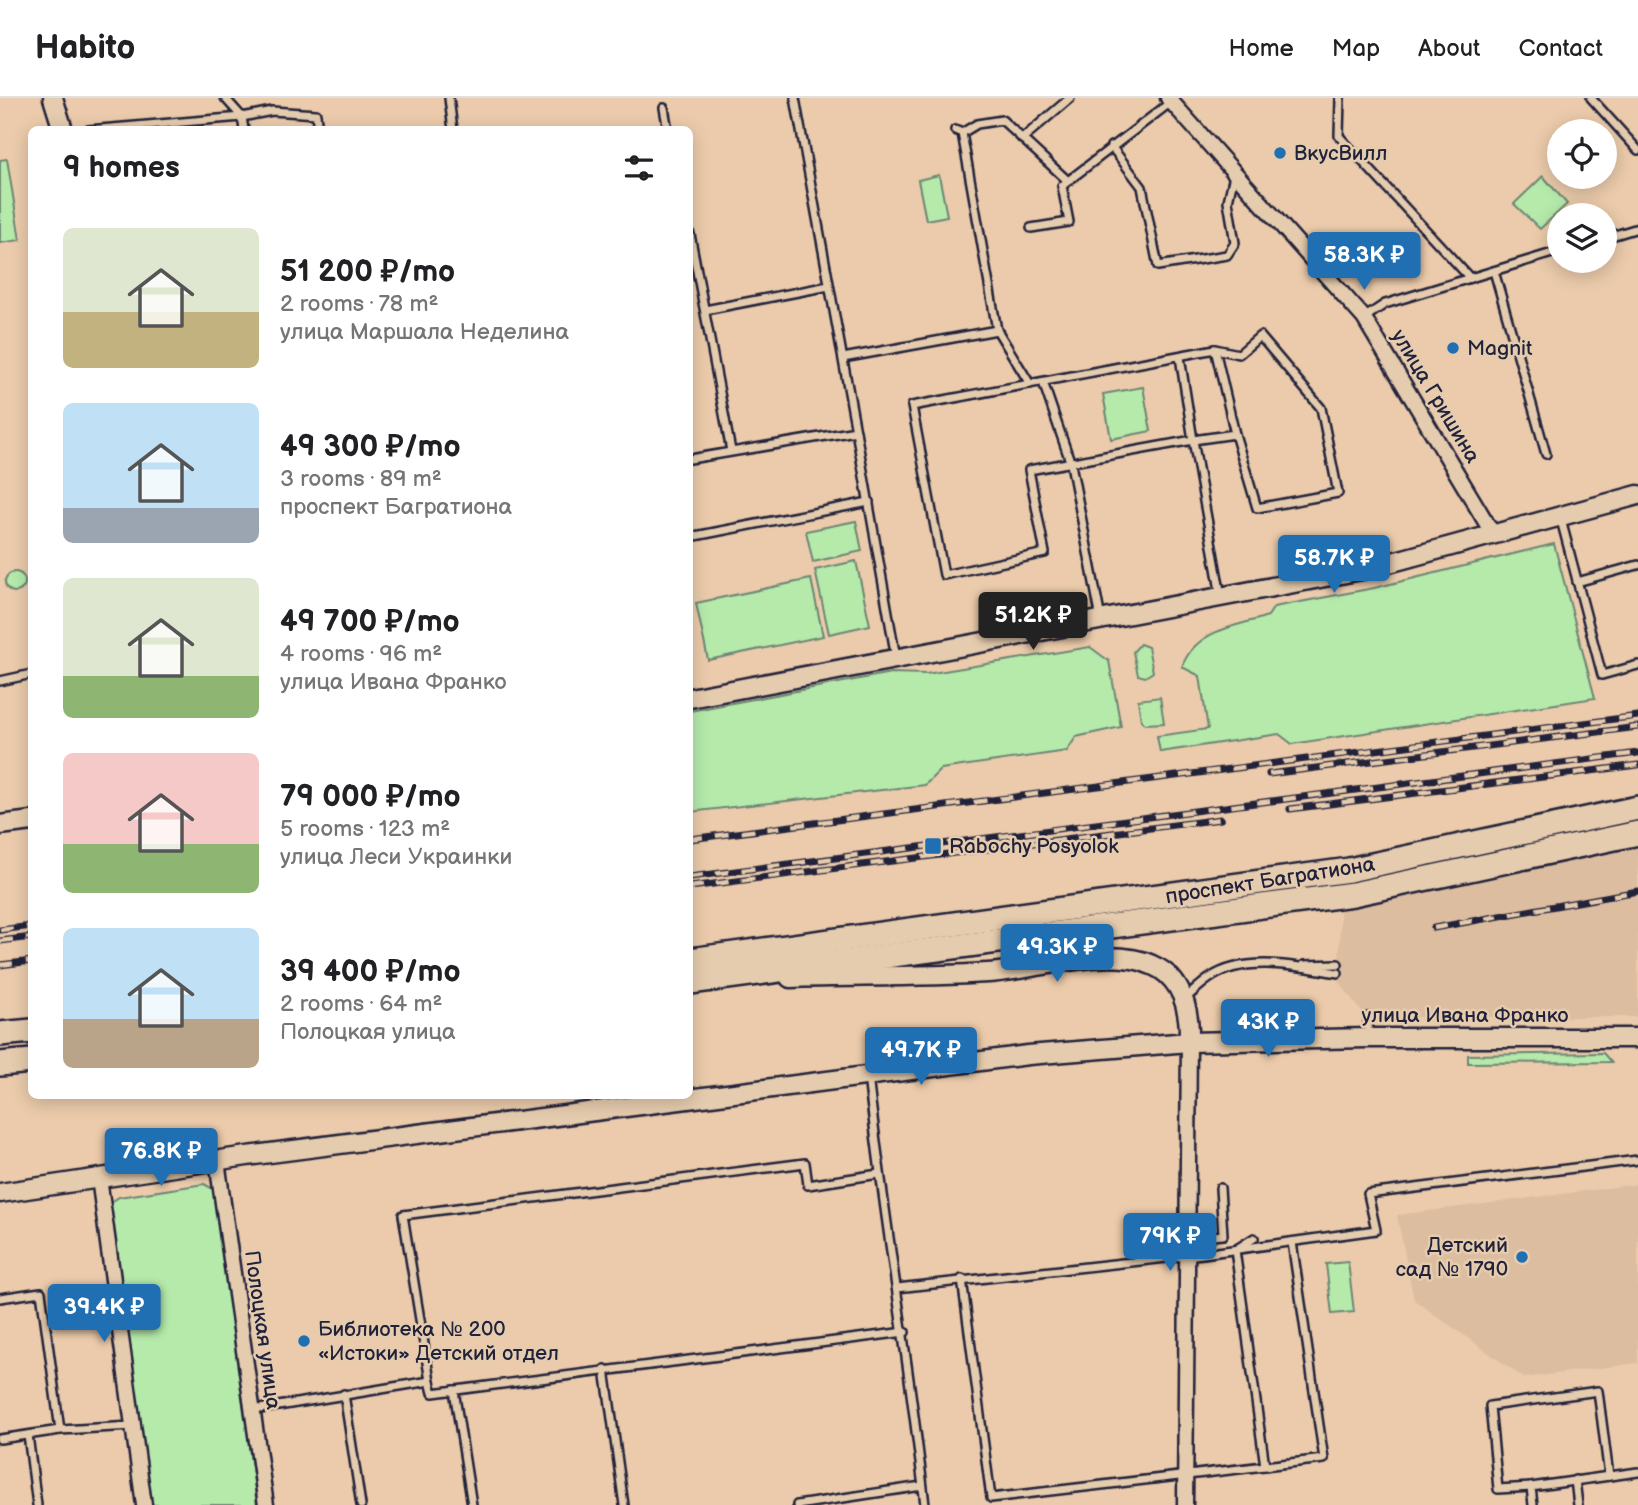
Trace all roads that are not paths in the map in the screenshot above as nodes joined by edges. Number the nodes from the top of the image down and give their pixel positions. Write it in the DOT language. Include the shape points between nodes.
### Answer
graph roads {
  1 [pos="53,98"];
  2 [pos="225,98"];
  3 [pos="449,98"];
  4 [pos="795,98"];
  5 [pos="1070,98"];
  6 [pos="1340,98"];
  7 [pos="1591,98"];
  8 [pos="1169,100"];
  9 [pos="664,108"];
  10 [pos="242,117"];
  11 [pos="62,126"];
  12 [pos="135,126"];
  13 [pos="243,126"];
  14 [pos="318,126"];
  15 [pos="452,126"];
  16 [pos="667,126"];
  17 [pos="1022,139"];
  18 [pos="1111,146"];
  19 [pos="1638,150"];
  20 [pos="1234,175"];
  21 [pos="1068,181"];
  22 [pos="1031,228"];
  23 [pos="1638,228"];
  24 [pos="1617,234"];
  25 [pos="693,249"];
  26 [pos="1547,255"];
  27 [pos="1494,271"];
  28 [pos="1471,278"];
  29 [pos="830,286"];
  30 [pos="705,310"];
  31 [pos="1364,318"];
  32 [pos="997,330"];
  33 [pos="1215,349"];
  34 [pos="1180,357"];
  35 [pos="843,358"];
  36 [pos="1043,382"];
  37 [pos="1030,384"];
  38 [pos="856,431"];
  39 [pos="1235,434"];
  40 [pos="1193,440"];
  41 [pos="731,451"];
  42 [pos="1546,454"];
  43 [pos="693,458"];
  44 [pos="1071,464"];
  45 [pos="1638,495"];
  46 [pos="869,502"];
  47 [pos="1560,516"];
  48 [pos="1493,534"];
  49 [pos="693,536"];
  50 [pos="1638,565"];
  51 [pos="1577,582"];
  52 [pos="1222,596"];
  53 [pos="1101,619"];
  54 [pos="896,659"];
  55 [pos="1638,665"];
  56 [pos="28,675"];
  57 [pos="0,681"];
  58 [pos="693,697"];
  59 [pos="1638,808"];
  60 [pos="28,822"];
  61 [pos="0,825"];
  62 [pos="1638,833"];
  63 [pos="950,938"];
  64 [pos="1338,964"];
  65 [pos="1281,965"];
  66 [pos="1338,973"];
  67 [pos="693,974"];
  68 [pos="693,974"];
  69 [pos="1184,999"];
  70 [pos="1368,1017"];
  71 [pos="28,1031"];
  72 [pos="0,1034"];
  73 [pos="1368,1038"];
  74 [pos="1638,1038"];
  75 [pos="1189,1042"];
  76 [pos="28,1062"];
  77 [pos="0,1065"];
  78 [pos="868,1074"];
  79 [pos="693,1097"];
  80 [pos="681,1099"];
  81 [pos="1638,1160"];
  82 [pos="217,1161"];
  83 [pos="879,1174"];
  84 [pos="99,1178"];
  85 [pos="1220,1188"];
  86 [pos="0,1193"];
  87 [pos="1188,1238"];
  88 [pos="1254,1238"];
  89 [pos="1292,1242"];
  90 [pos="1235,1250"];
  91 [pos="1188,1255"];
  92 [pos="962,1279"];
  93 [pos="897,1288"];
  94 [pos="0,1298"];
  95 [pos="905,1332"];
  96 [pos="605,1369"];
  97 [pos="430,1381"];
  98 [pos="454,1390"];
  99 [pos="344,1394"];
  100 [pos="254,1410"];
  101 [pos="133,1426"];
  102 [pos="60,1430"];
  103 [pos="28,1434"];
  104 [pos="0,1438"];
  105 [pos="1265,1466"];
  106 [pos="1638,1472"];
  107 [pos="1186,1476"];
  108 [pos="1608,1476"];
  109 [pos="1575,1480"];
  110 [pos="922,1486"];
  111 [pos="1531,1487"];
  112 [pos="37,1505"];
  113 [pos="144,1505"];
  114 [pos="266,1505"];
  115 [pos="361,1505"];
  116 [pos="472,1505"];
  117 [pos="624,1505"];
  118 [pos="797,1505"];
  119 [pos="925,1505"];
  120 [pos="1185,1505"];
  121 [pos="1532,1505"];
  122 [pos="1578,1505"];
  1 -- 11 [label="street"];
  2 -- 10 [label="lane"];
  3 -- 15 [label="lane"];
  4 -- 29 [label="lane"];
  5 -- 17 [label="lane"];
  6 -- 28 [label="lane" via="1339,136"];
  7 -- 19 [label="lane"];
  8 -- 18 [label="lane"];
  8 -- 20 [label="street, улица Гришина"];
  9 -- 16 [label="lane"];
  10 -- 12 [label="lane"];
  10 -- 13 [label="lane"];
  10 -- 14 [label="lane" via="272,111 316,114"];
  17 -- 21 [label="lane"];
  17 -- 32 [label="lane" via="1002,120 959,131"];
  18 -- 20 [label="lane" via="1142,187 1158,266 1233,250 1228,201"];
  18 -- 21 [label="lane"];
  20 -- 31 [label="street, улица Гришина"];
  21 -- 22 [label="lane" via="1062,186 1069,222"];
  23 -- 24 [label="lane"];
  25 -- 30 [label="lane"];
  26 -- 27 [label="lane"];
  27 -- 28 [label="lane"];
  27 -- 42 [label="lane"];
  28 -- 31 [label="lane" via="1385,304"];
  29 -- 30 [label="lane"];
  29 -- 35 [label="lane"];
  30 -- 41 [label="lane"];
  31 -- 48 [label="street, улица Гришина"];
  32 -- 35 [label="lane"];
  32 -- 37 [label="lane"];
  33 -- 34 [label="lane"];
  33 -- 39 [label="lane"];
  33 -- 39 [label="lane" via="1239,354 1259,337 1321,408 1338,493 1257,508"];
  34 -- 36 [label="lane"];
  34 -- 40 [label="lane"];
  35 -- 38 [label="lane"];
  36 -- 37 [label="lane"];
  36 -- 44 [label="lane"];
  37 -- 44 [label="lane" via="912,406 944,575 1045,553 1029,470"];
  38 -- 41 [label="lane"];
  38 -- 46 [label="lane"];
  39 -- 40 [label="lane"];
  40 -- 44 [label="lane"];
  40 -- 52 [label="lane"];
  41 -- 43 [label="lane"];
  44 -- 53 [label="lane"];
  45 -- 47 [label="street"];
  46 -- 49 [label="lane"];
  46 -- 54 [label="lane"];
  47 -- 48 [label="street"];
  47 -- 51 [label="lane"];
  48 -- 52 [label="street" via="1367,569"];
  50 -- 51 [label="lane"];
  51 -- 55 [label="lane" via="1602,675"];
  52 -- 53 [label="street"];
  53 -- 54 [label="street"];
  54 -- 58 [label="street"];
  56 -- 57 [label="lane"];
  59 -- 63 [label="main road, проспект Багратиона" via="1349,870"];
  60 -- 61 [label="street"];
  62 -- 63 [label="main road, проспект Багратиона" via="1353,894"];
  63 -- 67 [label="main road, проспект Багратиона"];
  64 -- 65 [label="lane"];
  65 -- 66 [label="lane"];
  65 -- 69 [label="lane" via="1223,972"];
  68 -- 69 [label="street" via="989,973 1121,959 1154,965"];
  69 -- 75 [label="street"];
  70 -- 73 [label="lane"];
  71 -- 72 [label="main road"];
  73 -- 74 [label="street, улица Ивана Франко"];
  73 -- 75 [label="street, улица Ивана Франко"];
  75 -- 78 [label="street, улица Ивана Франко"];
  75 -- 87 [label="street"];
  76 -- 77 [label="main road"];
  78 -- 79 [label="street, улица Ивана Франко"];
  78 -- 83 [label="lane"];
  80 -- 82 [label="street, улица Ивана Франко"];
  81 -- 89 [label="lane" via="1368,1194 1376,1230"];
  82 -- 84 [label="street, улица Ивана Франко"];
  82 -- 100 [label="street, Полоцкая улица"];
  83 -- 93 [label="lane"];
  83 -- 97 [label="lane" via="808,1185 805,1163 403,1215"];
  84 -- 86 [label="street, улица Ивана Франко"];
  84 -- 101 [label="street"];
  85 -- 87 [label="lane" via="1223,1235"];
  87 -- 91 [label="street"];
  88 -- 90 [label="lane"];
  89 -- 90 [label="lane"];
  89 -- 105 [label="lane" via="1324,1459"];
  90 -- 91 [label="lane"];
  90 -- 105 [label="lane"];
  91 -- 92 [label="lane"];
  91 -- 107 [label="street"];
  92 -- 93 [label="lane"];
  92 -- 107 [label="lane" via="991,1498"];
  93 -- 95 [label="lane"];
  94 -- 102 [label="lane" via="41,1292"];
  95 -- 96 [label="lane"];
  95 -- 110 [label="lane"];
  96 -- 98 [label="lane"];
  96 -- 117 [label="lane"];
  97 -- 98 [label="lane" via="433,1393"];
  97 -- 99 [label="lane"];
  98 -- 116 [label="lane"];
  99 -- 100 [label="lane"];
  99 -- 115 [label="lane"];
  100 -- 114 [label="street, Полоцкая улица"];
  101 -- 102 [label="lane"];
  101 -- 113 [label="street"];
  102 -- 103 [label="lane"];
  103 -- 104 [label="lane"];
  103 -- 112 [label="lane"];
  105 -- 107 [label="lane"];
  106 -- 108 [label="lane"];
  107 -- 120 [label="street"];
  108 -- 109 [label="lane"];
  108 -- 111 [label="lane" via="1598,1391 1490,1406 1499,1489"];
  109 -- 111 [label="lane"];
  109 -- 122 [label="lane"];
  110 -- 118 [label="lane"];
  110 -- 119 [label="lane"];
  111 -- 121 [label="lane"];
}
